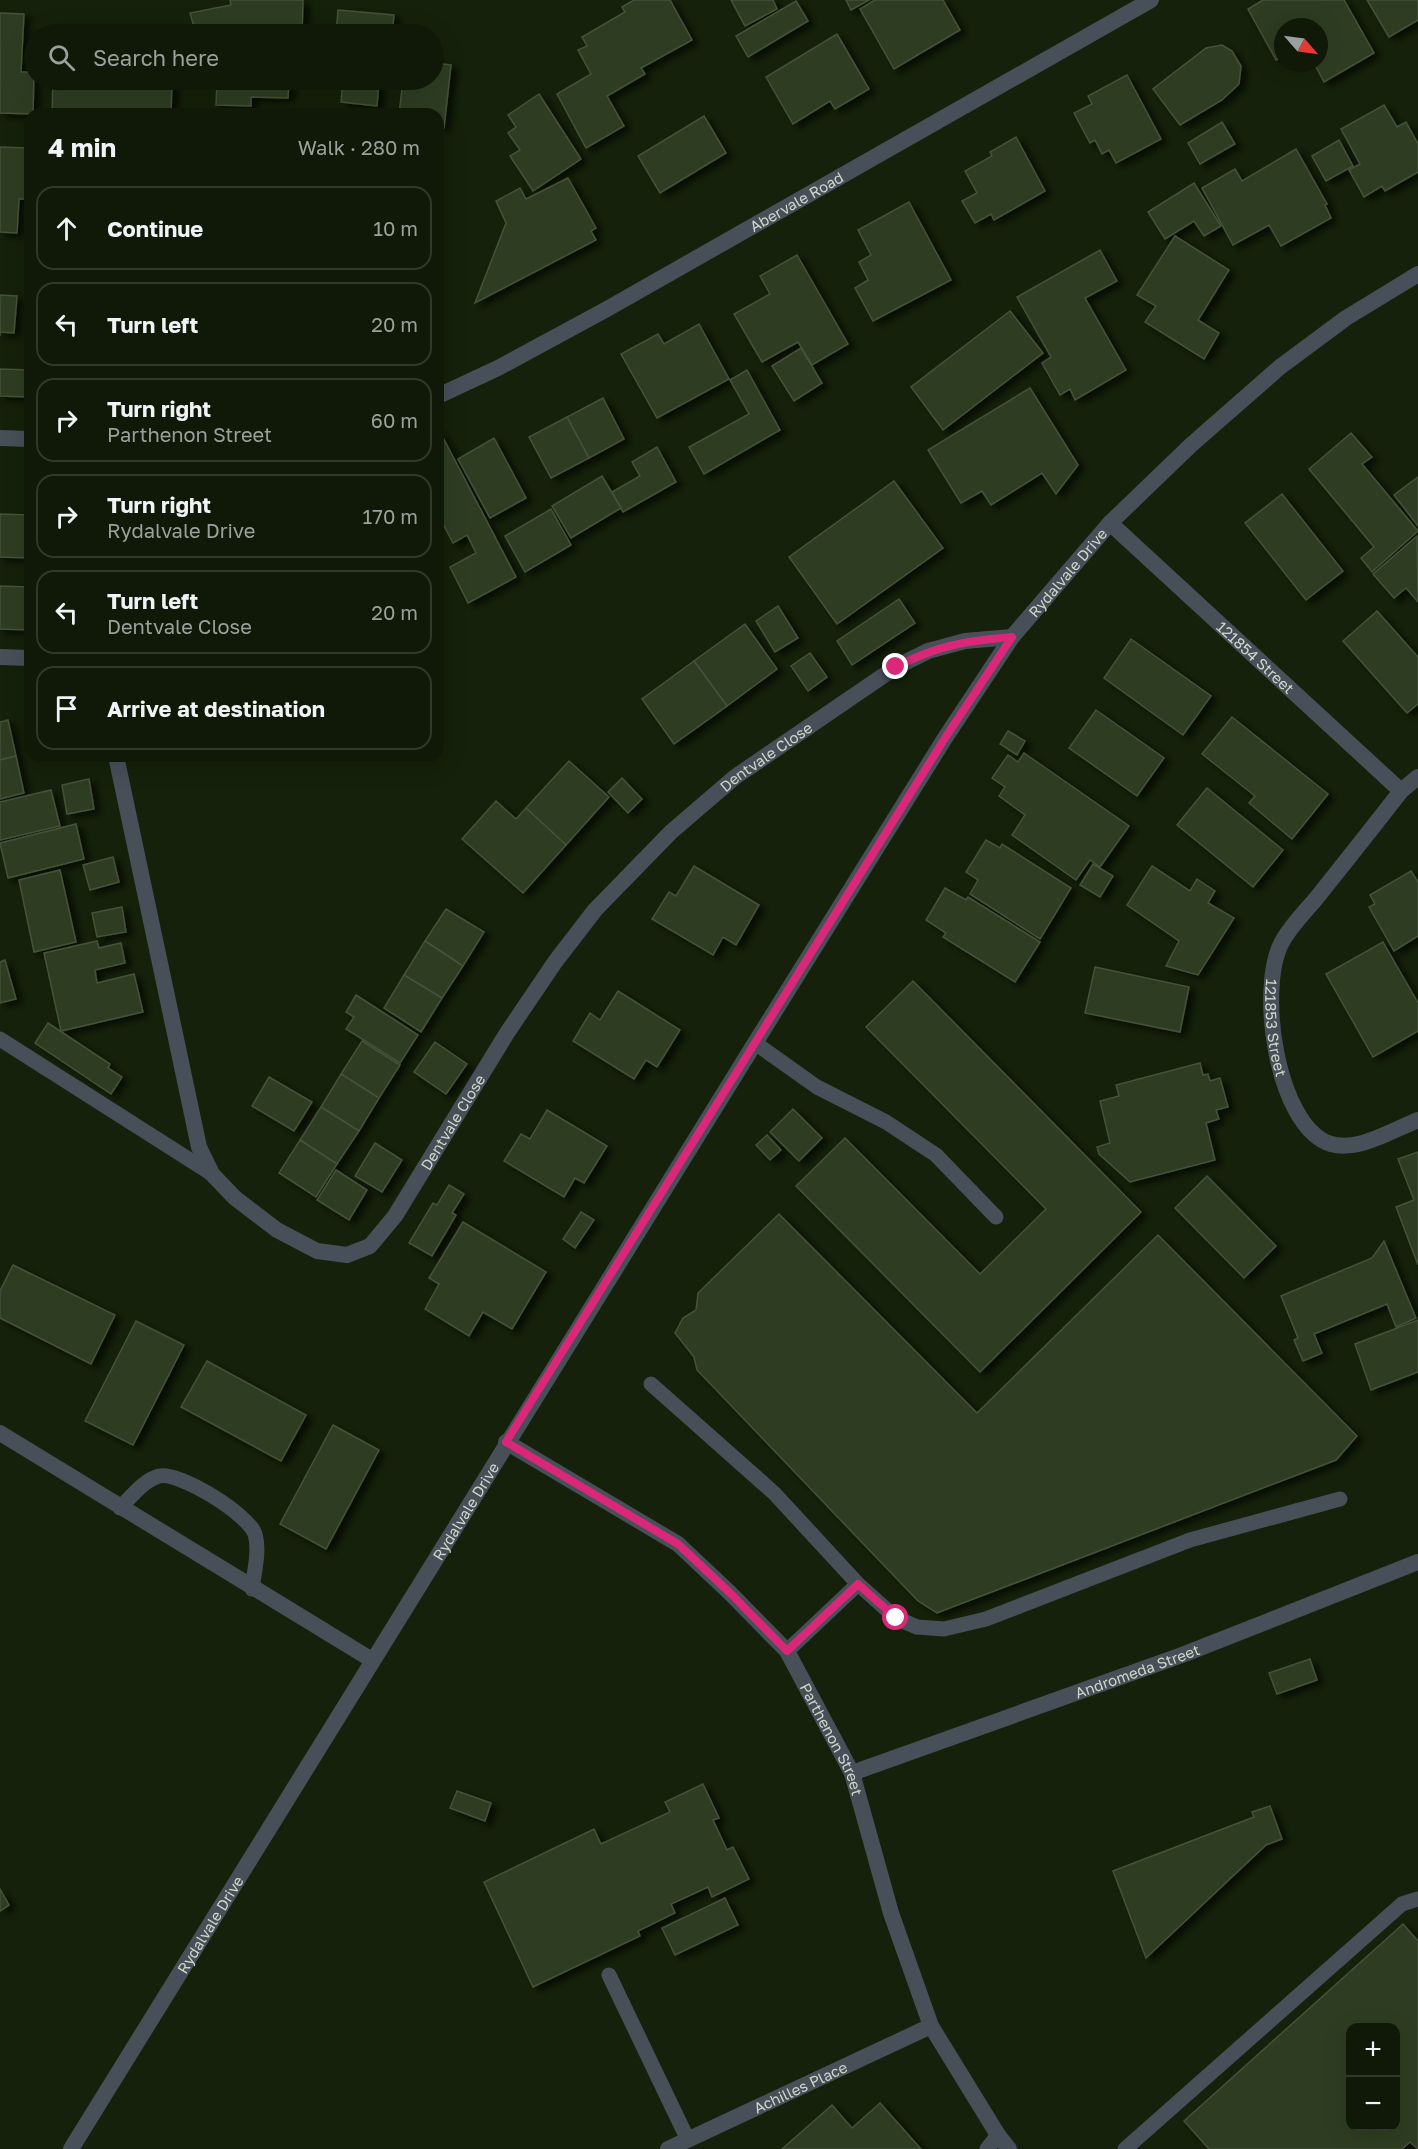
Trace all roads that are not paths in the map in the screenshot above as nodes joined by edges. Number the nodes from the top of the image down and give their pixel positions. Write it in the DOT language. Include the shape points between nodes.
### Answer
graph roads {
  1 [pos="1151,0"];
  2 [pos="1418,273"];
  3 [pos="444,393"];
  4 [pos="0,438"];
  5 [pos="24,439"];
  6 [pos="1110,523"];
  7 [pos="1012,637"];
  8 [pos="0,657"];
  9 [pos="24,658"];
  10 [pos="117,762"];
  11 [pos="1418,777"];
  12 [pos="1401,791"];
  13 [pos="0,1039"];
  14 [pos="754,1042"];
  15 [pos="1418,1120"];
  16 [pos="212,1174"];
  17 [pos="996,1217"];
  18 [pos="651,1384"];
  19 [pos="0,1433"];
  20 [pos="506,1442"];
  21 [pos="1340,1499"];
  22 [pos="120,1508"];
  23 [pos="1418,1562"];
  24 [pos="858,1584"];
  25 [pos="252,1589"];
  26 [pos="787,1651"];
  27 [pos="372,1660"];
  28 [pos="852,1773"];
  29 [pos="1418,1899"];
  30 [pos="609,1975"];
  31 [pos="931,2026"];
  32 [pos="998,2135"];
  33 [pos="688,2140"];
  34 [pos="71,2149"];
  35 [pos="668,2149"];
  36 [pos="987,2149"];
  37 [pos="1009,2149"];
  38 [pos="1125,2149"];
  1 -- 3 [label="street, Abervale Road" via="607,309"];
  2 -- 6 [label="street, Rydalvale Drive" via="1346,318 1280,367"];
  4 -- 5 [label="street"];
  6 -- 7 [label="street, Rydalvale Drive"];
  6 -- 12 [label="street, 121854 Street"];
  7 -- 14 [label="street, Rydalvale Drive"];
  7 -- 16 [label="street, Dentvale Close" via="965,641 928,651 896,667 735,777 671,832 595,910 555,962 395,1216 370,1246 347,1255 317,1251 277,1230"];
  8 -- 9 [label="street"];
  10 -- 16 [label="street, Dentvale Close" via="194,1128"];
  11 -- 12 [label="street, 121853 Street"];
  12 -- 15 [label="street, 121853 Street" via="1281,943 1271,996 1272,1034 1299,1120 1312,1133 1331,1144 1351,1146"];
  13 -- 16 [label="lane"];
  14 -- 17 [label="lane" via="817,1087 886,1122 936,1155"];
  14 -- 20 [label="street, Rydalvale Drive"];
  18 -- 24 [label="lane" via="774,1493"];
  19 -- 22 [label="street"];
  20 -- 26 [label="street, Parthenon Street" via="678,1544"];
  20 -- 27 [label="street, Rydalvale Drive"];
  21 -- 24 [label="lane" via="1190,1540 986,1619 944,1629 917,1627 896,1618"];
  22 -- 25 [label="street"];
  22 -- 25 [label="lane" via="147,1482 160,1476 175,1476 225,1504 254,1532 257,1548"];
  23 -- 28 [label="street, Andromeda Street" via="1182,1655"];
  24 -- 26 [label="lane"];
  25 -- 27 [label="street"];
  26 -- 28 [label="street, Parthenon Street"];
  27 -- 34 [label="street, Rydalvale Drive"];
  28 -- 31 [label="street, Parthenon Street" via="891,1913"];
  29 -- 38 [label="lane" via="1402,1904"];
  30 -- 33 [label="lane"];
  31 -- 32 [label="street, Parthenon Street"];
  31 -- 33 [label="street, Achilles Place"];
  32 -- 36 [label="lane"];
  32 -- 37 [label="street, Parthenon Street"];
  33 -- 35 [label="street, Achilles Place"];
}
